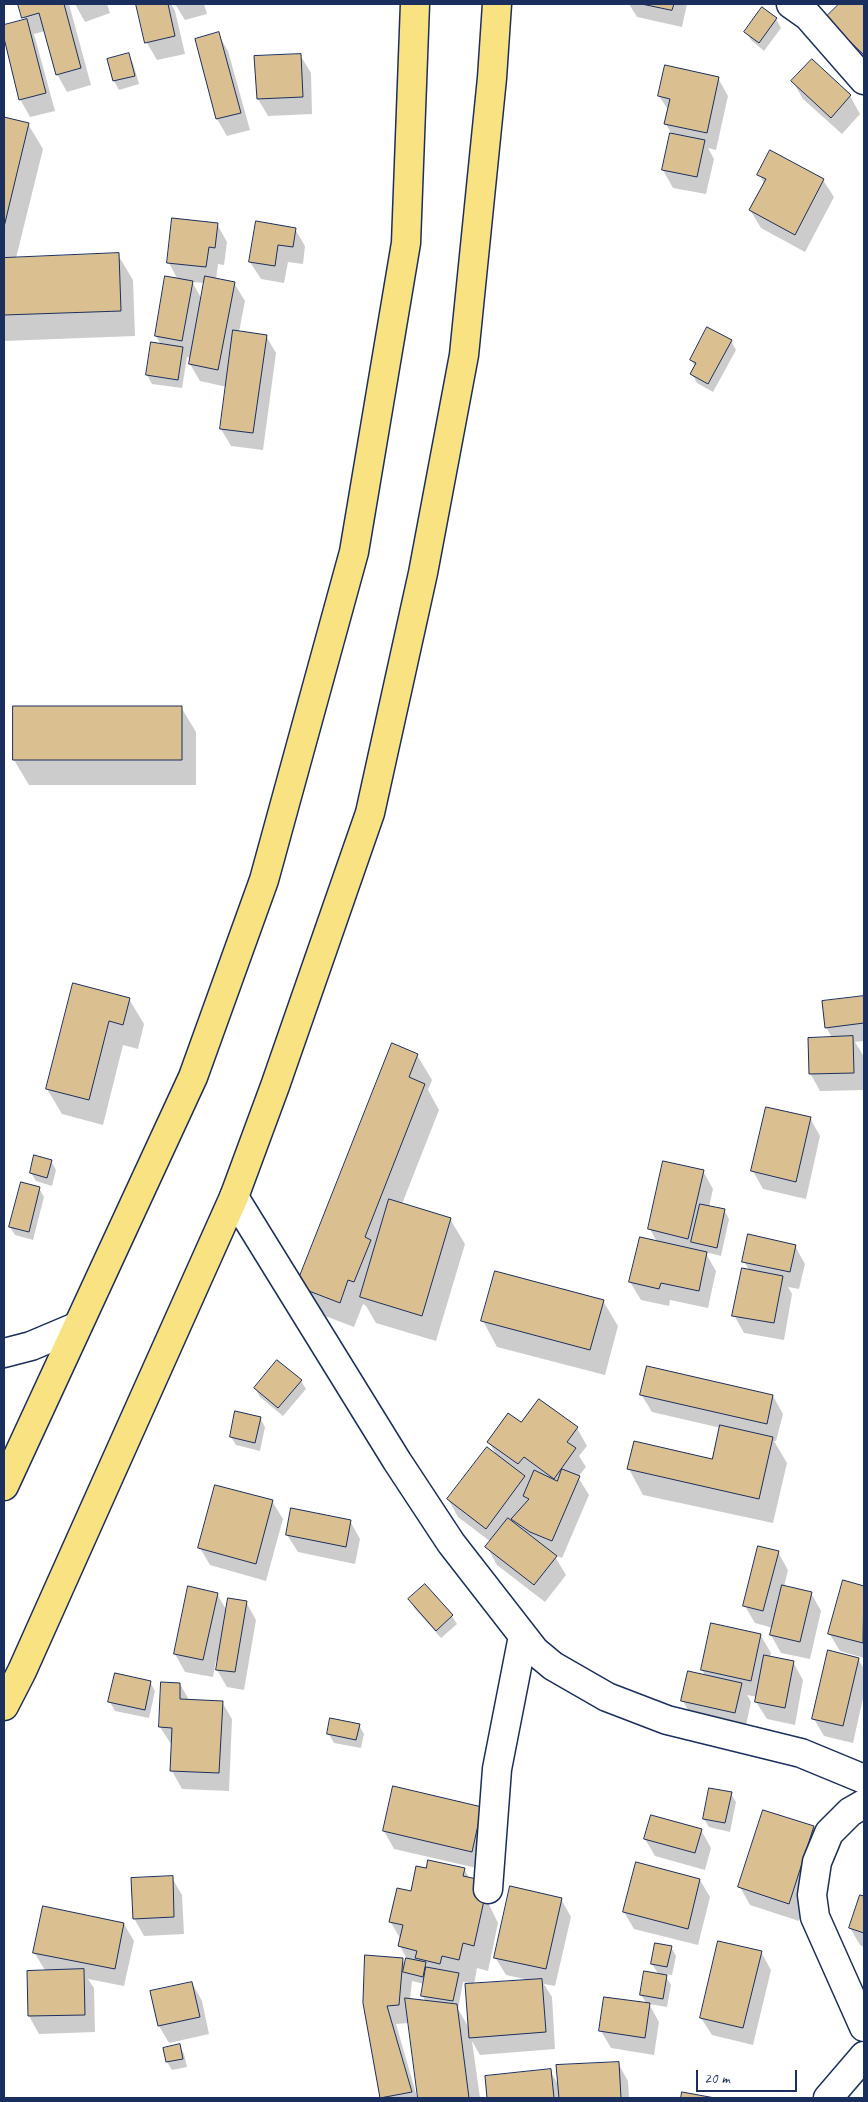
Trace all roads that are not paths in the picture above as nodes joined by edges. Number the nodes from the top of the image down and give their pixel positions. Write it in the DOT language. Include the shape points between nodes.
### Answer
graph roads {
  1 [pos="415,4"];
  2 [pos="497,4"];
  3 [pos="791,4"];
  4 [pos="864,80"];
  5 [pos="234,1197"];
  6 [pos="76,1327"];
  7 [pos="4,1353"];
  8 [pos="4,1486"];
  9 [pos="523,1636"];
  10 [pos="13,1666"];
  11 [pos="4,1706"];
  12 [pos="864,1779"];
  13 [pos="864,1804"];
  14 [pos="488,1889"];
  15 [pos="864,2027"];
  16 [pos="864,2056"];
  17 [pos="828,2098"];
  1 -- 6 [label="highway" via="406,243 354,552 264,880 192,1077"];
  2 -- 5 [label="highway" via="464,355 423,573 370,813 276,1086"];
  3 -- 4 [label="street" via="808,16"];
  5 -- 9 [label="street" via="397,1461 451,1542"];
  5 -- 10 [label="highway"];
  6 -- 7 [label="street" via="31,1346"];
  6 -- 8 [label="highway"];
  9 -- 12 [label="street" via="553,1666 607,1697 667,1720 801,1753"];
  9 -- 14 [label="street" via="497,1769"];
  10 -- 11 [label="highway"];
  13 -- 15 [label="street" via="850,1812 829,1833 817,1862 812,1895 815,1917"];
  16 -- 17 [label="street"];
}
